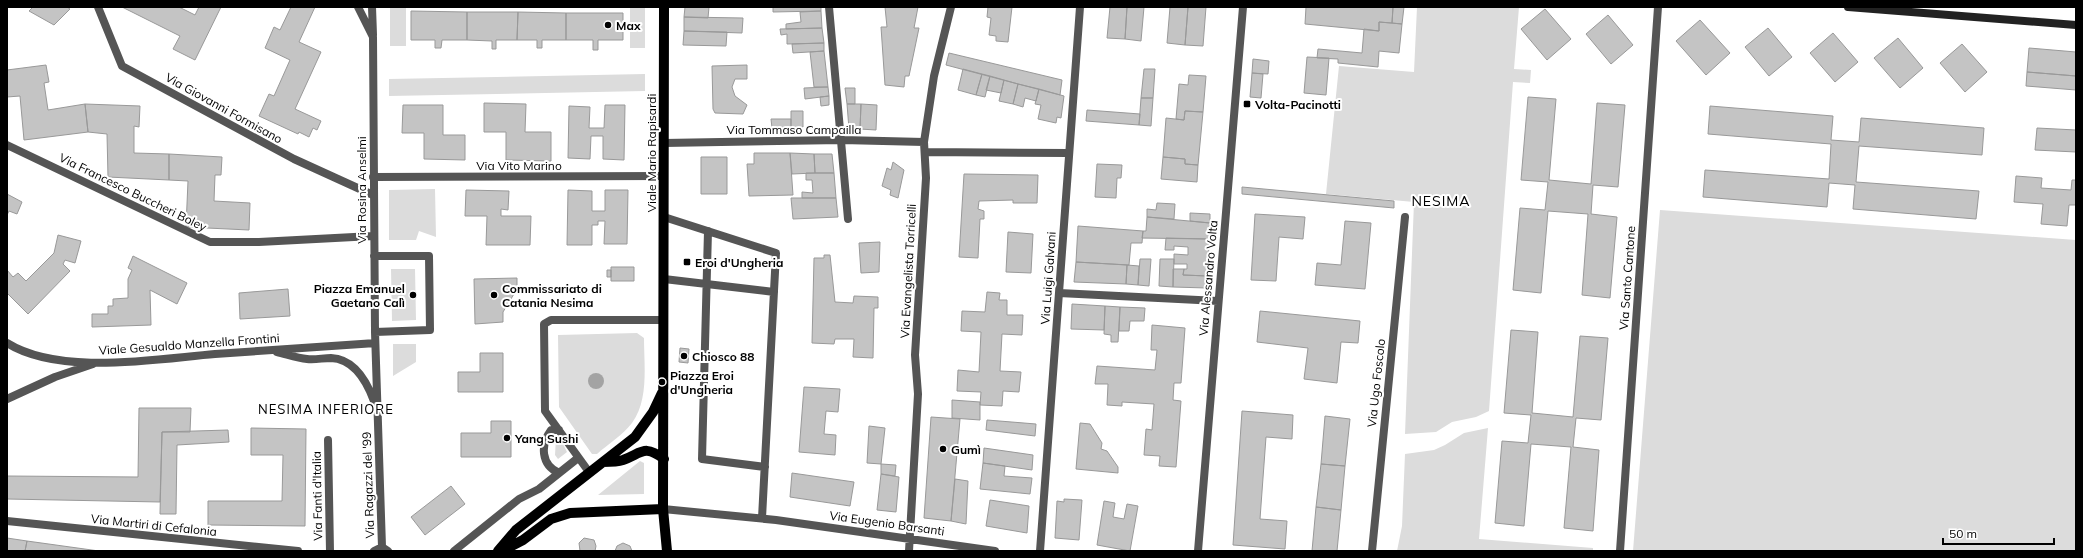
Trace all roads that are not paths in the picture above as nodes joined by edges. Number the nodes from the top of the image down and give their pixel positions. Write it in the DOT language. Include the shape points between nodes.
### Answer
graph roads {
  1 [pos="98,7"];
  2 [pos="358,7"];
  3 [pos="372,7"];
  4 [pos="664,7"];
  5 [pos="830,7"];
  6 [pos="951,7"];
  7 [pos="1080,7"];
  8 [pos="1243,7"];
  9 [pos="1658,7"];
  10 [pos="1848,7"];
  11 [pos="2076,25"];
  12 [pos="373,37"];
  13 [pos="842,140"];
  14 [pos="924,142"];
  15 [pos="664,143"];
  16 [pos="7,145"];
  17 [pos="925,152"];
  18 [pos="1069,152"];
  19 [pos="664,176"];
  20 [pos="373,177"];
  21 [pos="373,195"];
  22 [pos="664,217"];
  23 [pos="1405,218"];
  24 [pos="848,219"];
  25 [pos="708,231"];
  26 [pos="373,236"];
  27 [pos="374,256"];
  28 [pos="664,279"];
  29 [pos="706,284"];
  30 [pos="774,292"];
  31 [pos="1059,293"];
  32 [pos="1218,301"];
  33 [pos="664,320"];
  34 [pos="375,332"];
  35 [pos="7,343"];
  36 [pos="375,343"];
  37 [pos="270,350"];
  38 [pos="97,363"];
  39 [pos="664,389"];
  40 [pos="7,399"];
  41 [pos="377,408"];
  42 [pos="559,430"];
  43 [pos="328,440"];
  44 [pos="578,458"];
  45 [pos="664,459"];
  46 [pos="603,462"];
  47 [pos="765,467"];
  48 [pos="589,472"];
  49 [pos="559,473"];
  50 [pos="663,509"];
  51 [pos="762,518"];
  52 [pos="7,521"];
  53 [pos="910,538"];
  54 [pos="381,550"];
  55 [pos="298,551"];
  56 [pos="330,551"];
  57 [pos="454,551"];
  58 [pos="498,551"];
  59 [pos="502,551"];
  60 [pos="667,551"];
  61 [pos="909,551"];
  62 [pos="995,551"];
  63 [pos="1040,551"];
  64 [pos="1198,551"];
  65 [pos="1372,551"];
  66 [pos="1620,551"];
  1 -- 21 [label="street, Via Giovanni Formisano" via="122,66 294,159"];
  2 -- 12 [label="street, Via Rosina Anselmi"];
  3 -- 12 [label="street, Via Rosina Anselmi"];
  4 -- 15 [label="main road, Viale Mario Rapisardi"];
  5 -- 13 [label="street"];
  6 -- 14 [label="street, Via Evangelista Torricelli" via="934,76"];
  7 -- 18 [label="street, Via Luigi Galvani"];
  8 -- 32 [label="street, Via Alessandro Volta"];
  9 -- 66 [label="street, Via Santo Cantone"];
  10 -- 11 [label="main road"];
  12 -- 20 [label="street, Via Rosina Anselmi"];
  13 -- 14 [label="street, Via Tommaso Campailla"];
  13 -- 15 [label="street, Via Tommaso Campailla"];
  13 -- 24 [label="street"];
  14 -- 17 [label="street, Via Evangelista Torricelli"];
  15 -- 19 [label="main road, Viale Mario Rapisardi"];
  16 -- 26 [label="street, Via Francesco Buccheri Boley" via="210,242"];
  17 -- 18 [label="street"];
  17 -- 53 [label="street, Via Evangelista Torricelli" via="926,178 915,355 918,394"];
  18 -- 31 [label="street, Via Luigi Galvani"];
  19 -- 20 [label="street, Via Vito Marino"];
  19 -- 22 [label="main road, Viale Mario Rapisardi"];
  20 -- 21 [label="street, Via Rosina Anselmi"];
  21 -- 26 [label="street, Via Rosina Anselmi"];
  22 -- 25 [label="street"];
  22 -- 28 [label="main road, Viale Mario Rapisardi"];
  23 -- 65 [label="street, Via Ugo Foscolo"];
  25 -- 29 [label="street"];
  25 -- 30 [label="street" via="776,253"];
  26 -- 27 [label="street, Via Rosina Anselmi"];
  27 -- 34 [label="street, Via Rosina Anselmi"];
  27 -- 34 [label="street" via="429,256 430,330"];
  28 -- 29 [label="street"];
  28 -- 33 [label="main road, Viale Mario Rapisardi"];
  29 -- 30 [label="street"];
  29 -- 47 [label="street" via="702,458"];
  30 -- 47 [label="street"];
  31 -- 32 [label="street"];
  31 -- 63 [label="street, Via Luigi Galvani"];
  32 -- 64 [label="street, Via Alessandro Volta"];
  33 -- 39 [label="main road, Viale Mario Rapisardi"];
  33 -- 42 [label="street" via="550,320 544,324 545,411"];
  34 -- 36 [label="street, Via Rosina Anselmi"];
  35 -- 38 [label="street, Viale Gesualdo Manzella Frontini" via="16,349 46,358"];
  36 -- 37 [label="street, Viale Gesualdo Manzella Frontini"];
  36 -- 41 [label="street, Via Ragazzi del '99"];
  37 -- 38 [label="street, Viale Gesualdo Manzella Frontini"];
  37 -- 41 [label="street" via="307,360 332,358 342,361 360,374"];
  38 -- 40 [label="street" via="54,377"];
  39 -- 45 [label="main road, Viale Mario Rapisardi"];
  39 -- 46 [label="main road" via="644,427"];
  41 -- 54 [label="street, Via Ragazzi del '99"];
  42 -- 44 [label="street"];
  42 -- 49 [label="street" via="551,430 546,438 545,459 547,466"];
  43 -- 56 [label="street, Via Fanti d'Italia"];
  44 -- 48 [label="street"];
  44 -- 49 [label="street"];
  45 -- 46 [label="main road" via="646,450 622,460"];
  45 -- 50 [label="main road, Viale Mario Rapisardi"];
  46 -- 48 [label="main road"];
  47 -- 51 [label="street"];
  48 -- 58 [label="main road" via="516,530"];
  49 -- 57 [label="street" via="519,499"];
  50 -- 51 [label="street, Via Eugenio Barsanti"];
  50 -- 59 [label="main road" via="570,513 551,519 523,540"];
  50 -- 60 [label="main road, Viale Mario Rapisardi"];
  51 -- 53 [label="street, Via Eugenio Barsanti"];
  52 -- 55 [label="street, Via Martiri di Cefalonia"];
  53 -- 61 [label="street, Via Evangelista Torricelli"];
  53 -- 62 [label="street, Via Eugenio Barsanti"];
}
